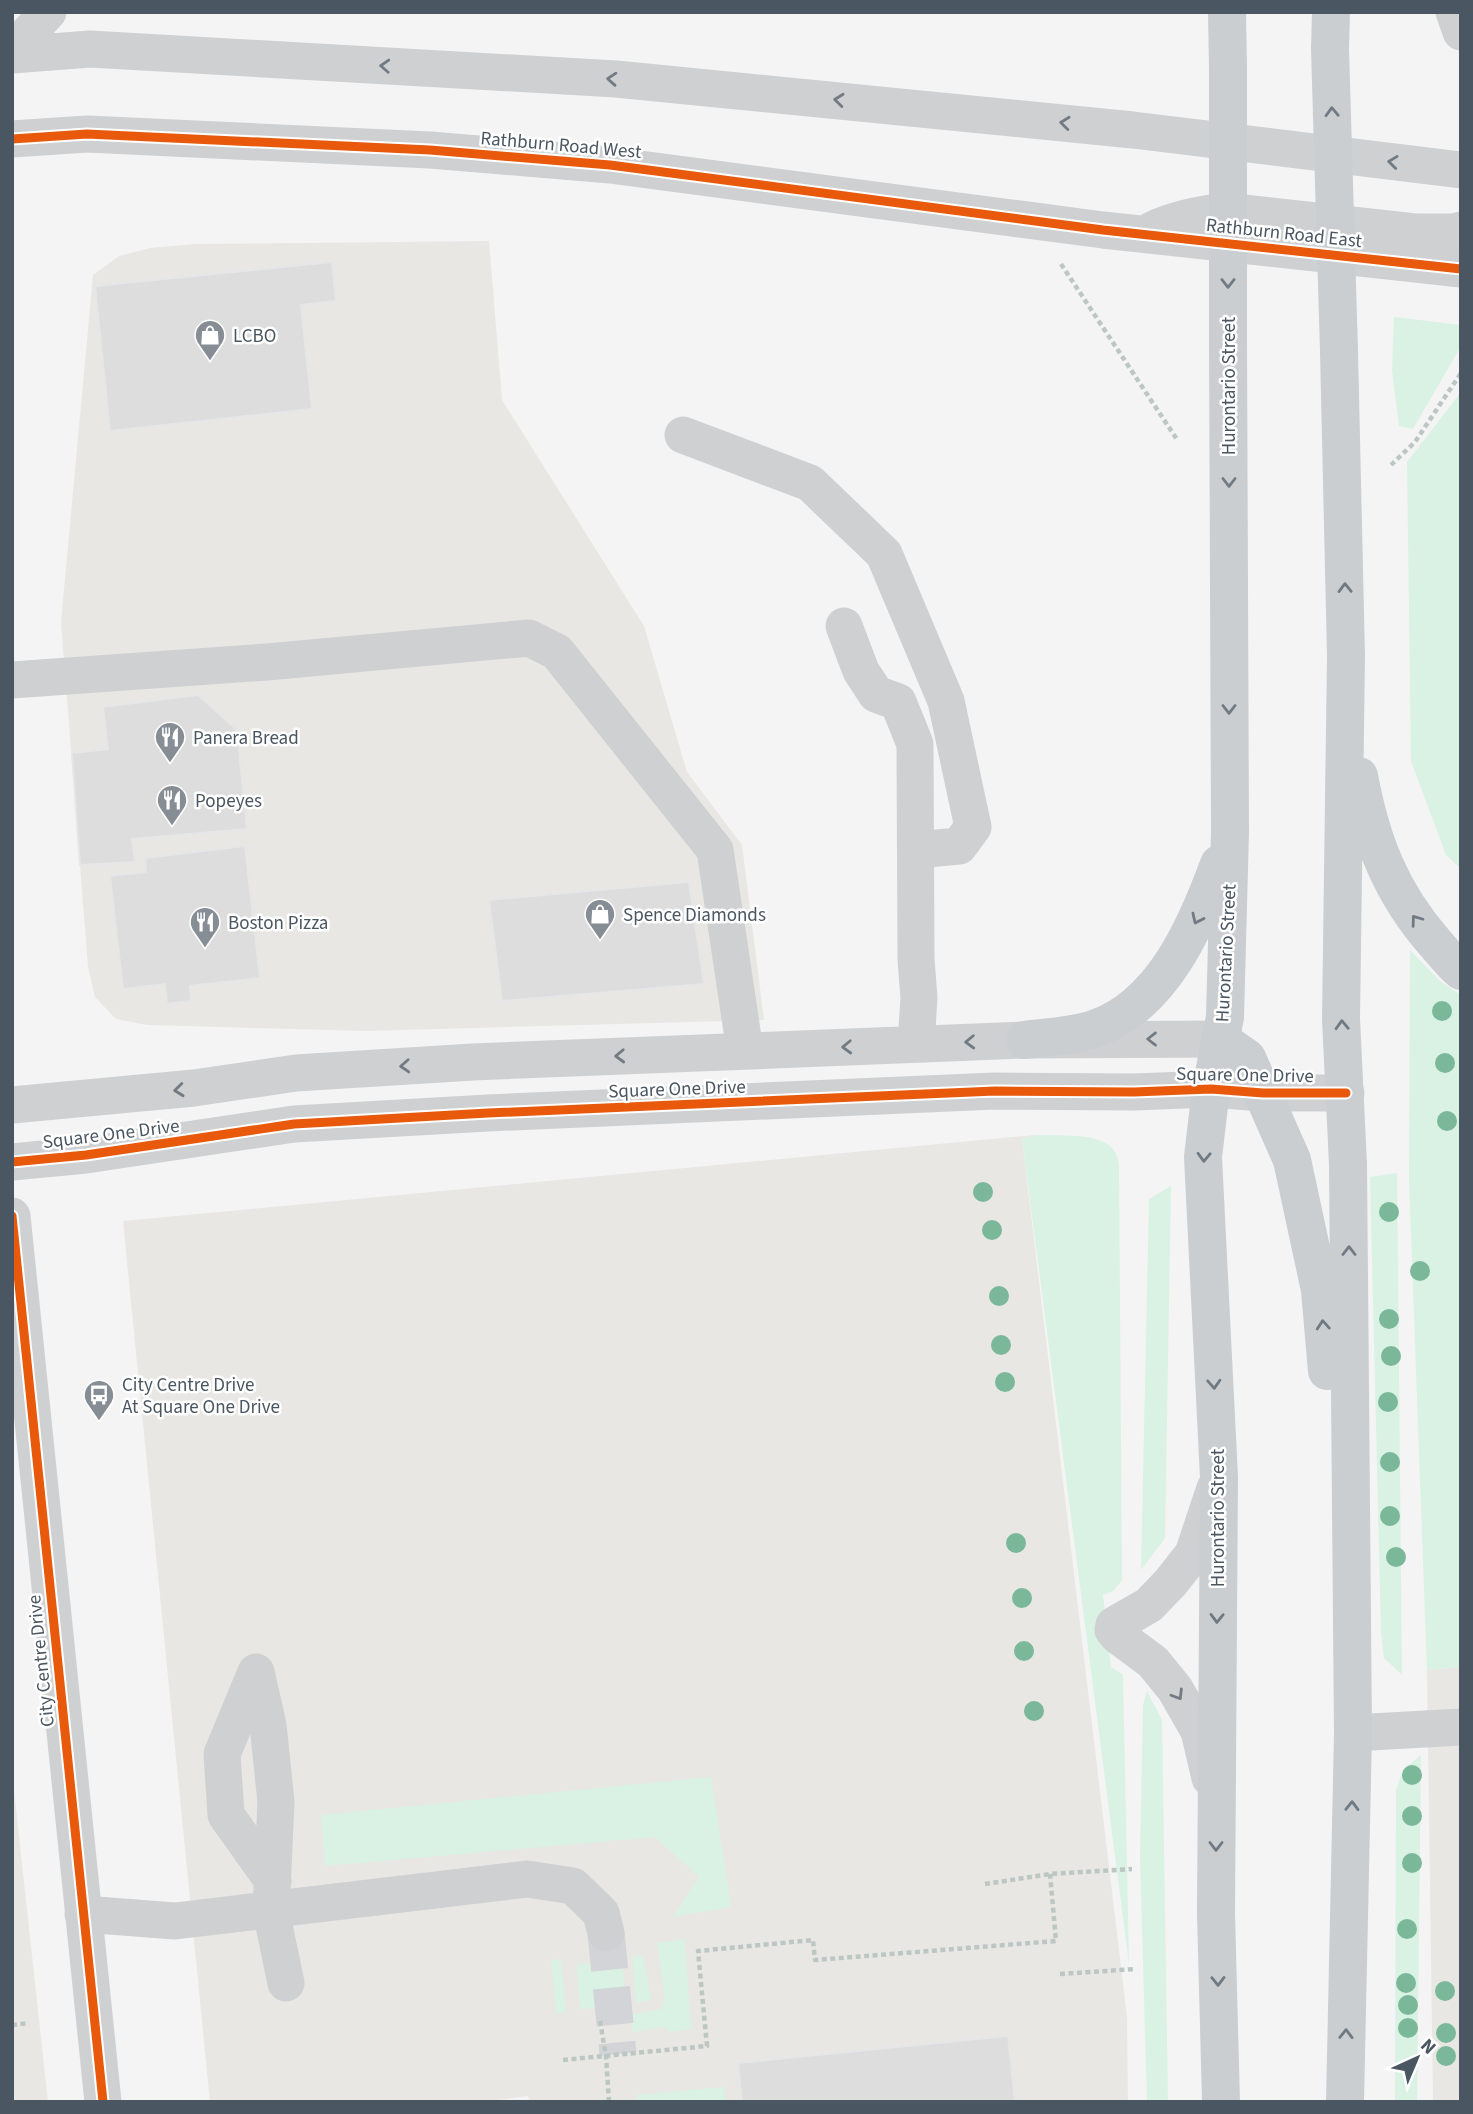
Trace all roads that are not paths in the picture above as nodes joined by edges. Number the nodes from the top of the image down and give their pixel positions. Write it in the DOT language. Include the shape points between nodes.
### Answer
graph roads {
  1 [pos="48,12"];
  2 [pos="1227,12"];
  3 [pos="1454,12"];
  4 [pos="1331,31"];
  5 [pos="1461,32"];
  6 [pos="12,53"];
  7 [pos="12,139"];
  8 [pos="1461,170"];
  9 [pos="1461,229"];
  10 [pos="1103,230"];
  11 [pos="1145,234"];
  12 [pos="1461,269"];
  13 [pos="684,435"];
  14 [pos="844,626"];
  15 [pos="1346,656"];
  16 [pos="12,680"];
  17 [pos="1230,832"];
  18 [pos="916,850"];
  19 [pos="1461,971"];
  20 [pos="1220,1039"];
  21 [pos="1025,1040"];
  22 [pos="916,1044"];
  23 [pos="746,1051"];
  24 [pos="1211,1089"];
  25 [pos="1263,1093"];
  26 [pos="1346,1093"];
  27 [pos="12,1105"];
  28 [pos="12,1162"];
  29 [pos="12,1216"];
  30 [pos="1219,1477"];
  31 [pos="1353,1722"];
  32 [pos="1461,1727"];
  33 [pos="1216,1804"];
  34 [pos="272,1896"];
  35 [pos="82,1914"];
  36 [pos="606,1933"];
  37 [pos="286,1983"];
  38 [pos="103,2102"];
  39 [pos="1221,2102"];
  40 [pos="1345,2102"];
  1 -- 6 [label="street"];
  2 -- 17 [label="main road, Hurontario Street, one-way, bridge"];
  3 -- 5 [label="street"];
  15 -- 4 [label="main road, one-way, bridge"];
  8 -- 6 [label="street, one-way" via="1133,130 616,79 90,49"];
  7 -- 10 [label="street, Rathburn Road West" via="87,134 430,150 610,165"];
  9 -- 11 [label="street" via="1415,232 1226,211 1166,223"];
  10 -- 11 [label="street, Rathburn Road East"];
  11 -- 12 [label="street, Rathburn Road East"];
  13 -- 18 [label="street" via="810,483 884,554 946,701 972,827 959,846"];
  14 -- 18 [label="street" via="861,671 876,694 898,702 915,744"];
  19 -- 15 [label="main road, one-way" via="1404,904 1367,818 1352,743"];
  26 -- 15 [label="main road, one-way" via="1341,1019"];
  16 -- 23 [label="street" via="529,638 557,652 715,850"];
  17 -- 20 [label="main road, Hurontario Street" via="1225,1017"];
  17 -- 21 [label="main road, one-way" via="1189,937 1150,992 1122,1016 1093,1030"];
  18 -- 22 [label="street"];
  20 -- 21 [label="street, Square One Drive, one-way"];
  20 -- 24 [label="main road, Hurontario Street"];
  20 -- 25 [label="main road" via="1247,1058"];
  21 -- 22 [label="street, Square One Drive, one-way"];
  22 -- 23 [label="street, Square One Drive, one-way"];
  23 -- 27 [label="street, Square One Drive, one-way" via="296,1073"];
  24 -- 25 [label="street, Square One Drive"];
  24 -- 28 [label="street, Square One Drive" via="995,1091 308,1123"];
  24 -- 30 [label="main road, Hurontario Street, one-way" via="1203,1157"];
  25 -- 26 [label="street, Square One Drive"];
  31 -- 25 [label="main road, one-way" via="1321,1290 1292,1160"];
  31 -- 26 [label="main road, one-way"];
  29 -- 35 [label="street, City Centre Drive"];
  30 -- 33 [label="main road, Hurontario Street, one-way"];
  30 -- 33 [label="street, one-way" via="1193,1554 1149,1605 1114,1625 1113,1630 1153,1662 1175,1689 1199,1731"];
  31 -- 32 [label="street"];
  40 -- 31 [label="main road, one-way"];
  33 -- 39 [label="main road, Hurontario Street, one-way"];
  34 -- 34 [label="street" via="297,1801 288,1714 256,1672 222,1754 226,1815"];
  34 -- 35 [label="street" via="175,1921"];
  34 -- 36 [label="street" via="527,1880 573,1886 601,1913"];
  34 -- 37 [label="street"];
  35 -- 38 [label="street, City Centre Drive"];
}
